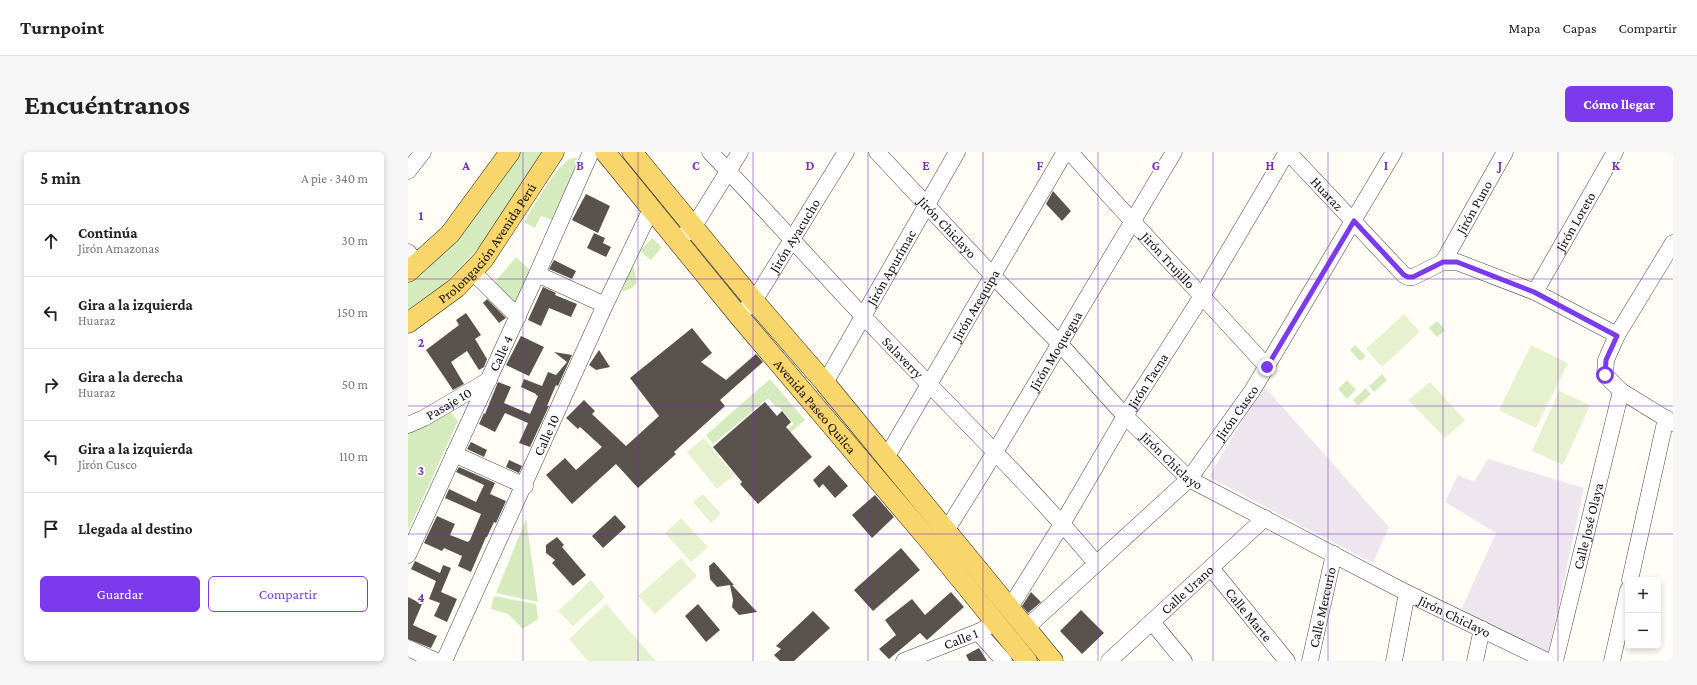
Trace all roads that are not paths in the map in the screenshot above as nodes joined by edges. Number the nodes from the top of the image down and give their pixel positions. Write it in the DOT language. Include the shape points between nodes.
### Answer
graph roads {
  1 [pos="423,152"];
  2 [pos="510,152"];
  3 [pos="568,152"];
  4 [pos="632,152"];
  5 [pos="710,152"];
  6 [pos="740,152"];
  7 [pos="846,152"];
  8 [pos="877,152"];
  9 [pos="957,152"];
  10 [pos="1065,152"];
  11 [pos="1070,152"];
  12 [pos="1174,152"];
  13 [pos="1287,152"];
  14 [pos="1394,152"];
  15 [pos="1505,152"];
  16 [pos="1615,152"];
  17 [pos="600,153"];
  18 [pos="550,158"];
  19 [pos="408,171"];
  20 [pos="728,171"];
  21 [pos="927,204"];
  22 [pos="651,209"];
  23 [pos="1354,221"];
  24 [pos="1132,223"];
  25 [pos="694,226"];
  26 [pos="792,239"];
  27 [pos="677,241"];
  28 [pos="1673,243"];
  29 [pos="1443,262"];
  30 [pos="411,263"];
  31 [pos="472,271"];
  32 [pos="537,274"];
  33 [pos="993,276"];
  34 [pos="1534,292"];
  35 [pos="1202,296"];
  36 [pos="754,301"];
  37 [pos="606,305"];
  38 [pos="738,315"];
  39 [pos="862,315"];
  40 [pos="518,317"];
  41 [pos="408,323"];
  42 [pos="1617,336"];
  43 [pos="1060,344"];
  44 [pos="1267,367"];
  45 [pos="488,380"];
  46 [pos="825,383"];
  47 [pos="930,385"];
  48 [pos="1621,391"];
  49 [pos="1125,416"];
  50 [pos="1670,420"];
  51 [pos="408,425"];
  52 [pos="995,452"];
  53 [pos="454,454"];
  54 [pos="886,458"];
  55 [pos="1189,479"];
  56 [pos="525,486"];
  57 [pos="1265,518"];
  58 [pos="1062,524"];
  59 [pos="939,538"];
  60 [pos="408,554"];
  61 [pos="1334,554"];
  62 [pos="1096,563"];
  63 [pos="1211,568"];
  64 [pos="1631,577"];
  65 [pos="1407,593"];
  66 [pos="1625,603"];
  67 [pos="1009,609"];
  68 [pos="1152,622"];
  69 [pos="986,628"];
  70 [pos="1025,629"];
  71 [pos="1482,629"];
  72 [pos="408,648"];
  73 [pos="1311,655"];
  74 [pos="1287,660"];
  75 [pos="436,661"];
  76 [pos="444,661"];
  77 [pos="904,661"];
  78 [pos="1004,661"];
  79 [pos="1027,661"];
  80 [pos="1053,661"];
  81 [pos="1109,661"];
  82 [pos="1184,661"];
  83 [pos="1394,661"];
  84 [pos="1475,661"];
  85 [pos="1547,661"];
  86 [pos="1555,661"];
  87 [pos="1612,661"];
  1 -- 19 [label="street"];
  2 -- 30 [label="main road" via="450,234"];
  3 -- 18 [label="main road"];
  4 -- 25 [label="main road, Avenida Paseo Quilca"];
  5 -- 20 [label="street, Salaverry"];
  6 -- 20 [label="street"];
  7 -- 26 [label="street, Jirón Ayacucho"];
  8 -- 21 [label="street, Jirón Chiclayo"];
  9 -- 21 [label="street, Jirón Apurímac"];
  10 -- 33 [label="street, Jirón Arequipa"];
  11 -- 24 [label="street, Jirón Trujillo"];
  12 -- 24 [label="street, Jirón Moquegua"];
  13 -- 23 [label="street, Huaraz"];
  13 -- 35 [label="street, Jirón Tacna"];
  14 -- 23 [label="street, Jirón Cusco"];
  15 -- 29 [label="street, Jirón Puno"];
  16 -- 34 [label="street, Jirón Loreto"];
  17 -- 22 [label="main road, Avenida Paseo Quilca"];
  17 -- 32 [label="street, Calle 4"];
  18 -- 31 [label="main road, Prolongación Avenida Perú" via="483,260"];
  20 -- 25 [label="street"];
  20 -- 26 [label="street, Salaverry"];
  21 -- 33 [label="street, Jirón Chiclayo"];
  21 -- 39 [label="street, Jirón Apurímac"];
  22 -- 27 [label="main road, Avenida Paseo Quilca"];
  22 -- 37 [label="street, Calle 10"];
  23 -- 29 [label="street, Huaraz" via="1408,277"];
  23 -- 44 [label="street, Jirón Cusco"];
  24 -- 35 [label="street, Jirón Trujillo"];
  24 -- 43 [label="street, Jirón Moquegua"];
  25 -- 27 [label="street"];
  25 -- 36 [label="main road, Avenida Paseo Quilca"];
  26 -- 36 [label="street, Jirón Ayacucho"];
  26 -- 39 [label="street, Salaverry"];
  27 -- 38 [label="main road, Avenida Paseo Quilca"];
  28 -- 42 [label="street"];
  29 -- 34 [label="street" via="1457,262 1470,266"];
  31 -- 40 [label="street"];
  31 -- 41 [label="main road, Prolongación Avenida Perú" via="456,288"];
  32 -- 37 [label="street"];
  32 -- 40 [label="street, Calle 4"];
  33 -- 43 [label="street, Jirón Chiclayo"];
  33 -- 47 [label="street, Jirón Arequipa"];
  34 -- 42 [label="street"];
  35 -- 44 [label="street, Jirón Trujillo"];
  35 -- 49 [label="street, Jirón Tacna"];
  36 -- 38 [label="street, Jirón Ayacucho"];
  36 -- 46 [label="main road, Avenida Paseo Quilca"];
  37 -- 56 [label="street, Calle 10"];
  38 -- 59 [label="main road, Avenida Paseo Quilca"];
  39 -- 46 [label="street, Jirón Apurímac"];
  39 -- 47 [label="street, Salaverry"];
  40 -- 45 [label="street, Calle 4"];
  42 -- 48 [label="street" via="1606,360 1605,375"];
  43 -- 49 [label="street, Jirón Chiclayo"];
  43 -- 52 [label="street, Jirón Moquegua"];
  44 -- 55 [label="street, Jirón Cusco" via="1229,426"];
  45 -- 51 [label="street, Pasaje 10"];
  45 -- 53 [label="street, Calle 4"];
  46 -- 54 [label="main road, Avenida Paseo Quilca"];
  47 -- 52 [label="street, Salaverry"];
  47 -- 54 [label="street, Jirón Arequipa"];
  48 -- 50 [label="street"];
  48 -- 86 [label="street, Calle José Olaya"];
  49 -- 55 [label="street, Jirón Chiclayo"];
  49 -- 58 [label="street, Jirón Tacna"];
  50 -- 64 [label="street"];
  52 -- 58 [label="street, Salaverry"];
  52 -- 59 [label="street, Jirón Moquegua"];
  53 -- 56 [label="street"];
  53 -- 60 [label="street, Calle 4"];
  54 -- 59 [label="main road, Avenida Paseo Quilca"];
  55 -- 57 [label="street, Jirón Chiclayo"];
  55 -- 62 [label="street, Jirón Cusco"];
  56 -- 76 [label="street, Calle 10"];
  57 -- 61 [label="street, Jirón Chiclayo"];
  57 -- 63 [label="street, Calle Urano"];
  58 -- 62 [label="street, Salaverry"];
  58 -- 67 [label="street, Jirón Tacna"];
  59 -- 67 [label="main road, Avenida Paseo Quilca"];
  59 -- 69 [label="main road, Avenida Paseo Quilca"];
  61 -- 65 [label="street, Jirón Chiclayo"];
  61 -- 73 [label="street, Calle Mercurio"];
  62 -- 70 [label="street, Jirón Cusco"];
  63 -- 68 [label="street, Calle Urano"];
  63 -- 74 [label="street, Calle Marte"];
  65 -- 71 [label="street, Jirón Chiclayo"];
  65 -- 83 [label="street"];
  66 -- 87 [label="street"];
  67 -- 70 [label="main road, Avenida Paseo Quilca"];
  68 -- 81 [label="street, Calle Urano"];
  68 -- 82 [label="street"];
  69 -- 77 [label="street, Calle 1"];
  69 -- 78 [label="street, Avenida Paseo Quilca"];
  69 -- 79 [label="main road, Avenida Paseo Quilca"];
  70 -- 80 [label="main road, Avenida Paseo Quilca"];
  71 -- 84 [label="street"];
  71 -- 85 [label="street, Jirón Chiclayo"];
  72 -- 75 [label="street"];
  73 -- 74 [label="street"];
}
